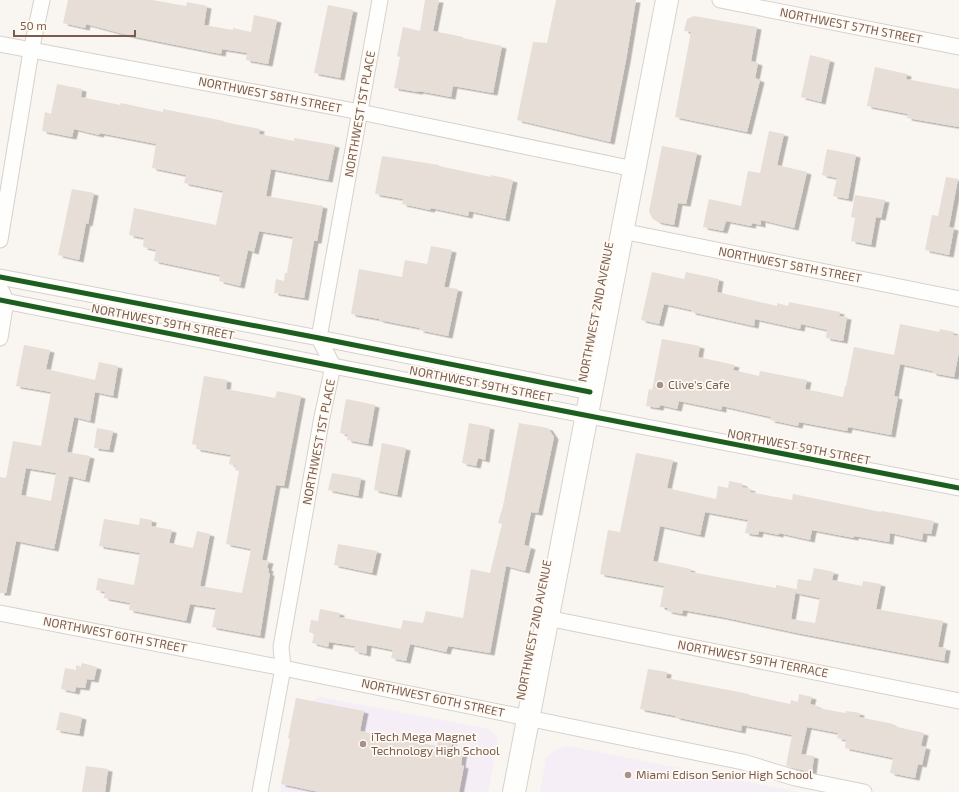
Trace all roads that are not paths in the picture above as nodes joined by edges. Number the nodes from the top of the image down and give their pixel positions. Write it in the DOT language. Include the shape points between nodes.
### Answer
graph roads {
  1 [pos="42,0"];
  2 [pos="380,0"];
  3 [pos="667,0"];
  4 [pos="720,0"];
  5 [pos="0,44"];
  6 [pos="959,47"];
  7 [pos="31,51"];
  8 [pos="360,112"];
  9 [pos="634,169"];
  10 [pos="622,232"];
  11 [pos="0,240"];
  12 [pos="0,277"];
  13 [pos="2,296"];
  14 [pos="959,299"];
  15 [pos="0,338"];
  16 [pos="320,338"];
  17 [pos="333,366"];
  18 [pos="590,392"];
  19 [pos="586,415"];
  20 [pos="959,488"];
  21 [pos="0,613"];
  22 [pos="547,618"];
  23 [pos="283,668"];
  24 [pos="959,701"];
  25 [pos="528,718"];
  26 [pos="260,792"];
  27 [pos="514,792"];
  28 [pos="864,792"];
  1 -- 7 [label="street"];
  2 -- 8 [label="street, NORTHWEST 1ST PLACE"];
  3 -- 9 [label="street, NORTHWEST 2ND AVENUE"];
  4 -- 6 [label="street, NORTHWEST 57TH STREET"];
  5 -- 7 [label="street, NORTHWEST 58TH STREET"];
  7 -- 8 [label="street, NORTHWEST 58TH STREET"];
  7 -- 11 [label="street"];
  8 -- 9 [label="street, NORTHWEST 58TH STREET"];
  8 -- 16 [label="street, NORTHWEST 1ST PLACE"];
  9 -- 10 [label="street, NORTHWEST 2ND AVENUE"];
  10 -- 14 [label="street, NORTHWEST 58TH STREET"];
  10 -- 18 [label="street, NORTHWEST 2ND AVENUE"];
  12 -- 16 [label="street, NORTHWEST 59TH STREET"];
  13 -- 15 [label="street"];
  13 -- 17 [label="street, NORTHWEST 59TH STREET"];
  16 -- 17 [label="street, NORTHWEST 1ST PLACE"];
  16 -- 18 [label="street, NORTHWEST 59TH STREET"];
  17 -- 19 [label="street, NORTHWEST 59TH STREET"];
  17 -- 23 [label="street, NORTHWEST 1ST PLACE" via="281,647"];
  18 -- 19 [label="street, NORTHWEST 2ND AVENUE"];
  19 -- 20 [label="street, NORTHWEST 59TH STREET"];
  19 -- 22 [label="street, NORTHWEST 2ND AVENUE"];
  21 -- 23 [label="street, NORTHWEST 60TH STREET"];
  22 -- 24 [label="street, NORTHWEST 59TH TERRACE"];
  22 -- 25 [label="street, NORTHWEST 2ND AVENUE"];
  23 -- 25 [label="street, NORTHWEST 60TH STREET"];
  23 -- 26 [label="street, NORTHWEST 1ST PLACE"];
  25 -- 27 [label="street, NORTHWEST 2ND AVENUE"];
  25 -- 28 [label="street, NORTHWEST 60TH STREET" via="743,762 795,778"];
}
